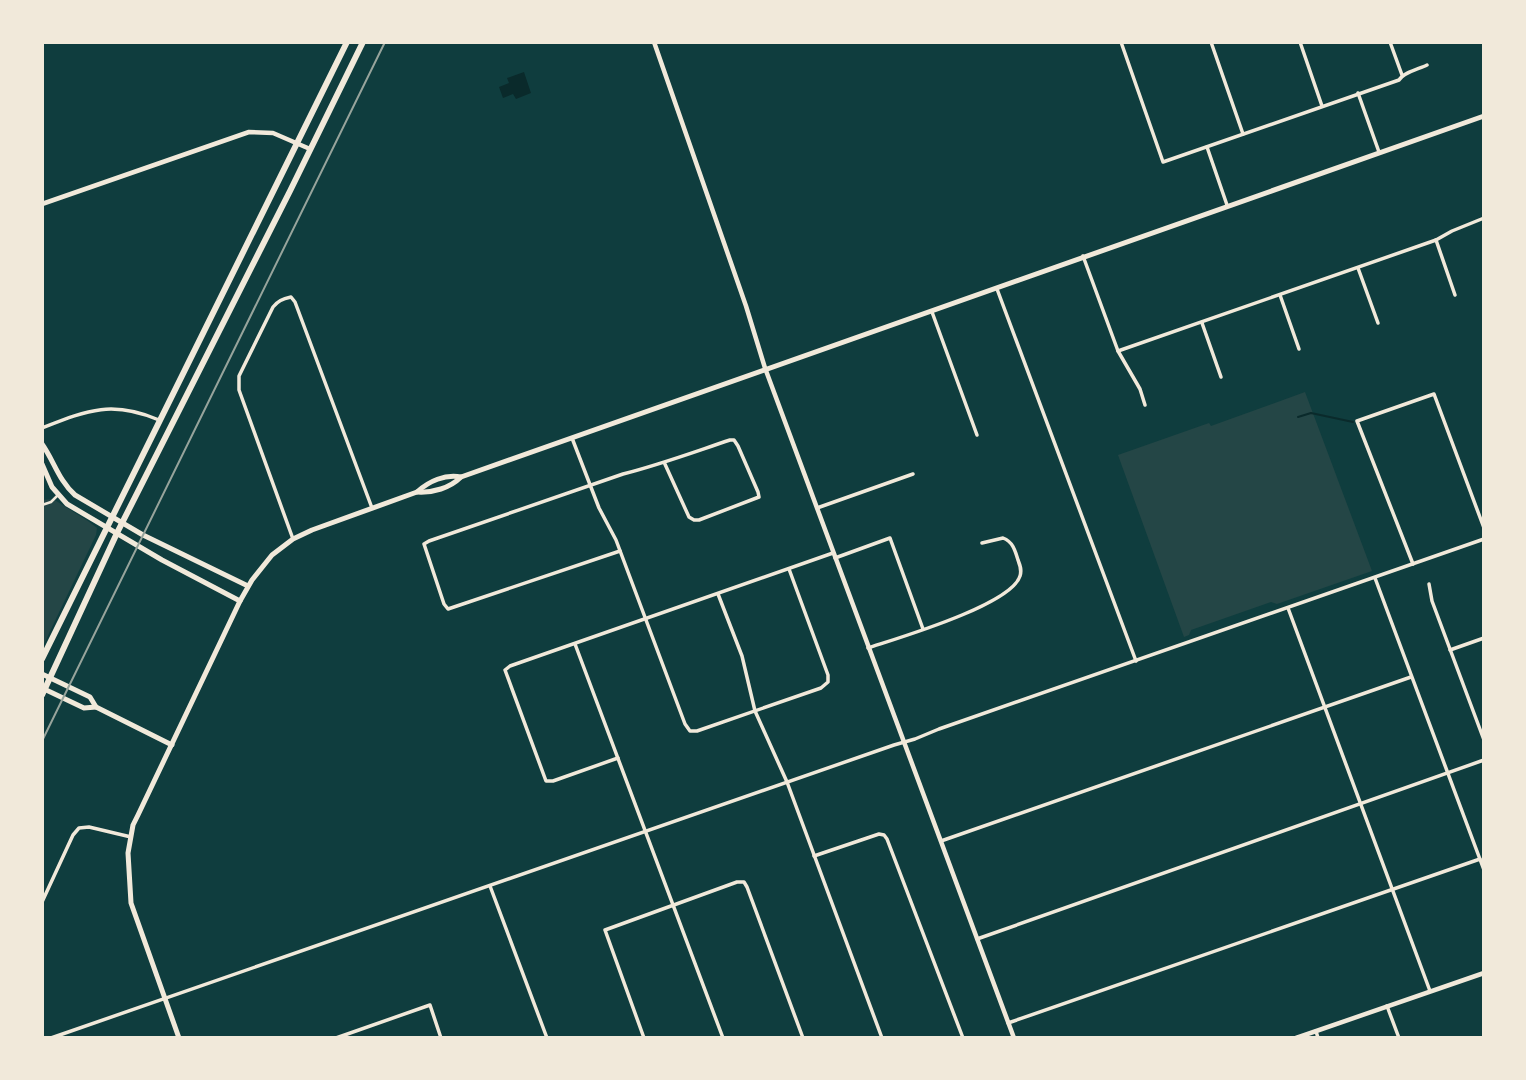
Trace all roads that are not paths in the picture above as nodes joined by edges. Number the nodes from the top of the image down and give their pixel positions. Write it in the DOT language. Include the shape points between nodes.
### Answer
graph roads {
  1 [pos="346,42"];
  2 [pos="362,42"];
  3 [pos="654,42"];
  4 [pos="1121,42"];
  5 [pos="1211,42"];
  6 [pos="1300,42"];
  7 [pos="1390,42"];
  8 [pos="1427,65"];
  9 [pos="1402,75"];
  10 [pos="1358,93"];
  11 [pos="1322,106"];
  12 [pos="1484,116"];
  13 [pos="1242,134"];
  14 [pos="297,143"];
  15 [pos="1207,147"];
  16 [pos="310,149"];
  17 [pos="1379,152"];
  18 [pos="42,204"];
  19 [pos="1227,205"];
  20 [pos="1484,218"];
  21 [pos="1436,240"];
  22 [pos="1083,256"];
  23 [pos="1358,268"];
  24 [pos="996,287"];
  25 [pos="1280,295"];
  26 [pos="1455,295"];
  27 [pos="931,310"];
  28 [pos="1202,322"];
  29 [pos="1378,323"];
  30 [pos="199,339"];
  31 [pos="213,345"];
  32 [pos="1299,349"];
  33 [pos="1118,351"];
  34 [pos="765,368"];
  35 [pos="1221,377"];
  36 [pos="1145,405"];
  37 [pos="159,420"];
  38 [pos="42,428"];
  39 [pos="977,435"];
  40 [pos="572,438"];
  41 [pos="42,444"];
  42 [pos="664,462"];
  43 [pos="42,464"];
  44 [pos="913,474"];
  45 [pos="590,486"];
  46 [pos="58,495"];
  47 [pos="42,505"];
  48 [pos="372,508"];
  49 [pos="817,508"];
  50 [pos="112,517"];
  51 [pos="123,523"];
  52 [pos="107,527"];
  53 [pos="1484,528"];
  54 [pos="117,533"];
  55 [pos="293,539"];
  56 [pos="1484,540"];
  57 [pos="982,543"];
  58 [pos="620,551"];
  59 [pos="834,556"];
  60 [pos="1413,564"];
  61 [pos="789,569"];
  62 [pos="1375,578"];
  63 [pos="1429,584"];
  64 [pos="247,586"];
  65 [pos="718,594"];
  66 [pos="240,601"];
  67 [pos="1288,608"];
  68 [pos="646,619"];
  69 [pos="923,629"];
  70 [pos="1484,638"];
  71 [pos="575,643"];
  72 [pos="868,648"];
  73 [pos="1450,650"];
  74 [pos="42,659"];
  75 [pos="1136,661"];
  76 [pos="42,674"];
  77 [pos="1411,677"];
  78 [pos="50,678"];
  79 [pos="43,690"];
  80 [pos="1324,706"];
  81 [pos="96,707"];
  82 [pos="755,711"];
  83 [pos="1484,722"];
  84 [pos="1478,724"];
  85 [pos="1484,740"];
  86 [pos="904,741"];
  87 [pos="172,745"];
  88 [pos="618,758"];
  89 [pos="1484,760"];
  90 [pos="1448,774"];
  91 [pos="787,782"];
  92 [pos="1361,804"];
  93 [pos="646,831"];
  94 [pos="131,837"];
  95 [pos="941,841"];
  96 [pos="814,856"];
  97 [pos="1480,859"];
  98 [pos="1484,870"];
  99 [pos="490,885"];
  100 [pos="1392,889"];
  101 [pos="42,902"];
  102 [pos="674,905"];
  103 [pos="977,939"];
  104 [pos="1484,972"];
  105 [pos="1430,991"];
  106 [pos="164,998"];
  107 [pos="1387,1006"];
  108 [pos="1008,1023"];
  109 [pos="1316,1031"];
  110 [pos="51,1038"];
  111 [pos="179,1038"];
  112 [pos="336,1038"];
  113 [pos="442,1038"];
  114 [pos="547,1038"];
  115 [pos="644,1038"];
  116 [pos="723,1038"];
  117 [pos="803,1038"];
  118 [pos="882,1038"];
  119 [pos="963,1038"];
  120 [pos="1014,1038"];
  121 [pos="1296,1038"];
  122 [pos="1318,1038"];
  123 [pos="1399,1038"];
  1 -- 14 [label="highway"];
  2 -- 16 [label="highway"];
  3 -- 34 [label="street"];
  4 -- 15 [label="street" via="1163,162"];
  5 -- 13 [label="street"];
  6 -- 11 [label="street"];
  7 -- 9 [label="street"];
  8 -- 9 [label="street"];
  9 -- 10 [label="street"];
  10 -- 11 [label="street"];
  10 -- 17 [label="street"];
  11 -- 13 [label="street"];
  12 -- 17 [label="main road"];
  13 -- 15 [label="street"];
  14 -- 16 [label="street"];
  14 -- 18 [label="street" via="267,132 242,134"];
  14 -- 30 [label="highway"];
  15 -- 19 [label="street"];
  16 -- 31 [label="highway"];
  17 -- 19 [label="main road"];
  19 -- 22 [label="main road"];
  20 -- 21 [label="street"];
  21 -- 23 [label="street"];
  21 -- 26 [label="street"];
  22 -- 24 [label="main road"];
  22 -- 33 [label="street"];
  23 -- 25 [label="street"];
  23 -- 29 [label="street"];
  24 -- 27 [label="main road"];
  24 -- 75 [label="street"];
  25 -- 28 [label="street"];
  25 -- 32 [label="street"];
  27 -- 34 [label="main road"];
  27 -- 39 [label="street"];
  28 -- 33 [label="street"];
  28 -- 35 [label="street"];
  30 -- 31 [label="highway"];
  30 -- 37 [label="highway"];
  31 -- 51 [label="highway"];
  33 -- 36 [label="street"];
  34 -- 40 [label="main road"];
  34 -- 49 [label="street"];
  37 -- 38 [label="street" via="107,408"];
  37 -- 50 [label="highway"];
  40 -- 45 [label="street"];
  40 -- 48 [label="main road" via="461,477 451,475"];
  41 -- 50 [label="main road" via="67,488"];
  42 -- 42 [label="street" via="694,520 759,497 734,440"];
  42 -- 45 [label="street"];
  43 -- 46 [label="main road"];
  44 -- 49 [label="street"];
  45 -- 58 [label="street"];
  45 -- 58 [label="street" via="424,544 444,604 448,609"];
  46 -- 47 [label="street"];
  46 -- 52 [label="main road"];
  48 -- 55 [label="main road"];
  48 -- 55 [label="street" via="290,297 273,307 239,376 239,390"];
  49 -- 59 [label="street"];
  50 -- 51 [label="main road"];
  50 -- 52 [label="highway"];
  51 -- 54 [label="highway"];
  51 -- 64 [label="main road"];
  52 -- 54 [label="main road"];
  52 -- 74 [label="highway"];
  53 -- 60 [label="street" via="1434,394 1357,422"];
  54 -- 66 [label="main road"];
  54 -- 78 [label="highway"];
  55 -- 64 [label="main road" via="272,555"];
  56 -- 60 [label="street"];
  57 -- 69 [label="street" via="1008,540 1015,550 1020,577 973,611"];
  58 -- 68 [label="street"];
  59 -- 61 [label="street"];
  59 -- 69 [label="street" via="890,538"];
  59 -- 72 [label="street"];
  60 -- 62 [label="street"];
  61 -- 65 [label="street"];
  61 -- 82 [label="street" via="828,682"];
  62 -- 67 [label="street"];
  62 -- 77 [label="street"];
  63 -- 73 [label="street"];
  64 -- 66 [label="main road"];
  65 -- 68 [label="street"];
  65 -- 82 [label="street" via="742,656"];
  66 -- 87 [label="main road"];
  67 -- 75 [label="street"];
  67 -- 80 [label="street"];
  68 -- 71 [label="street"];
  68 -- 82 [label="street" via="690,731"];
  69 -- 72 [label="street"];
  70 -- 73 [label="street"];
  71 -- 88 [label="street"];
  71 -- 88 [label="street" via="505,670 546,781"];
  72 -- 86 [label="street"];
  73 -- 84 [label="street"];
  75 -- 86 [label="street"];
  76 -- 78 [label="main road"];
  77 -- 80 [label="street"];
  77 -- 90 [label="street"];
  78 -- 79 [label="highway"];
  78 -- 81 [label="main road" via="90,697"];
  79 -- 81 [label="main road" via="84,708"];
  80 -- 92 [label="street"];
  80 -- 95 [label="street"];
  81 -- 87 [label="main road"];
  82 -- 91 [label="street"];
  83 -- 84 [label="street"];
  84 -- 85 [label="street"];
  86 -- 91 [label="street"];
  86 -- 95 [label="street"];
  87 -- 94 [label="main road"];
  88 -- 93 [label="street"];
  89 -- 90 [label="street"];
  90 -- 92 [label="street"];
  90 -- 97 [label="street"];
  91 -- 93 [label="street"];
  91 -- 96 [label="street"];
  92 -- 100 [label="street"];
  92 -- 103 [label="street"];
  93 -- 99 [label="street"];
  93 -- 102 [label="street"];
  94 -- 101 [label="street" via="79,828"];
  94 -- 106 [label="main road" via="131,903"];
  95 -- 103 [label="street"];
  96 -- 118 [label="street"];
  96 -- 119 [label="street" via="884,835"];
  97 -- 98 [label="street"];
  97 -- 100 [label="street"];
  99 -- 106 [label="street"];
  99 -- 114 [label="street"];
  100 -- 105 [label="street"];
  100 -- 108 [label="street"];
  102 -- 115 [label="street" via="605,930"];
  102 -- 116 [label="street"];
  102 -- 117 [label="street" via="744,882"];
  103 -- 108 [label="street"];
  104 -- 105 [label="street"];
  105 -- 107 [label="street"];
  106 -- 110 [label="street"];
  106 -- 111 [label="main road"];
  107 -- 109 [label="street"];
  107 -- 123 [label="street"];
  108 -- 120 [label="street"];
  109 -- 121 [label="street"];
  109 -- 122 [label="street"];
  112 -- 113 [label="street" via="430,1006"];
}
